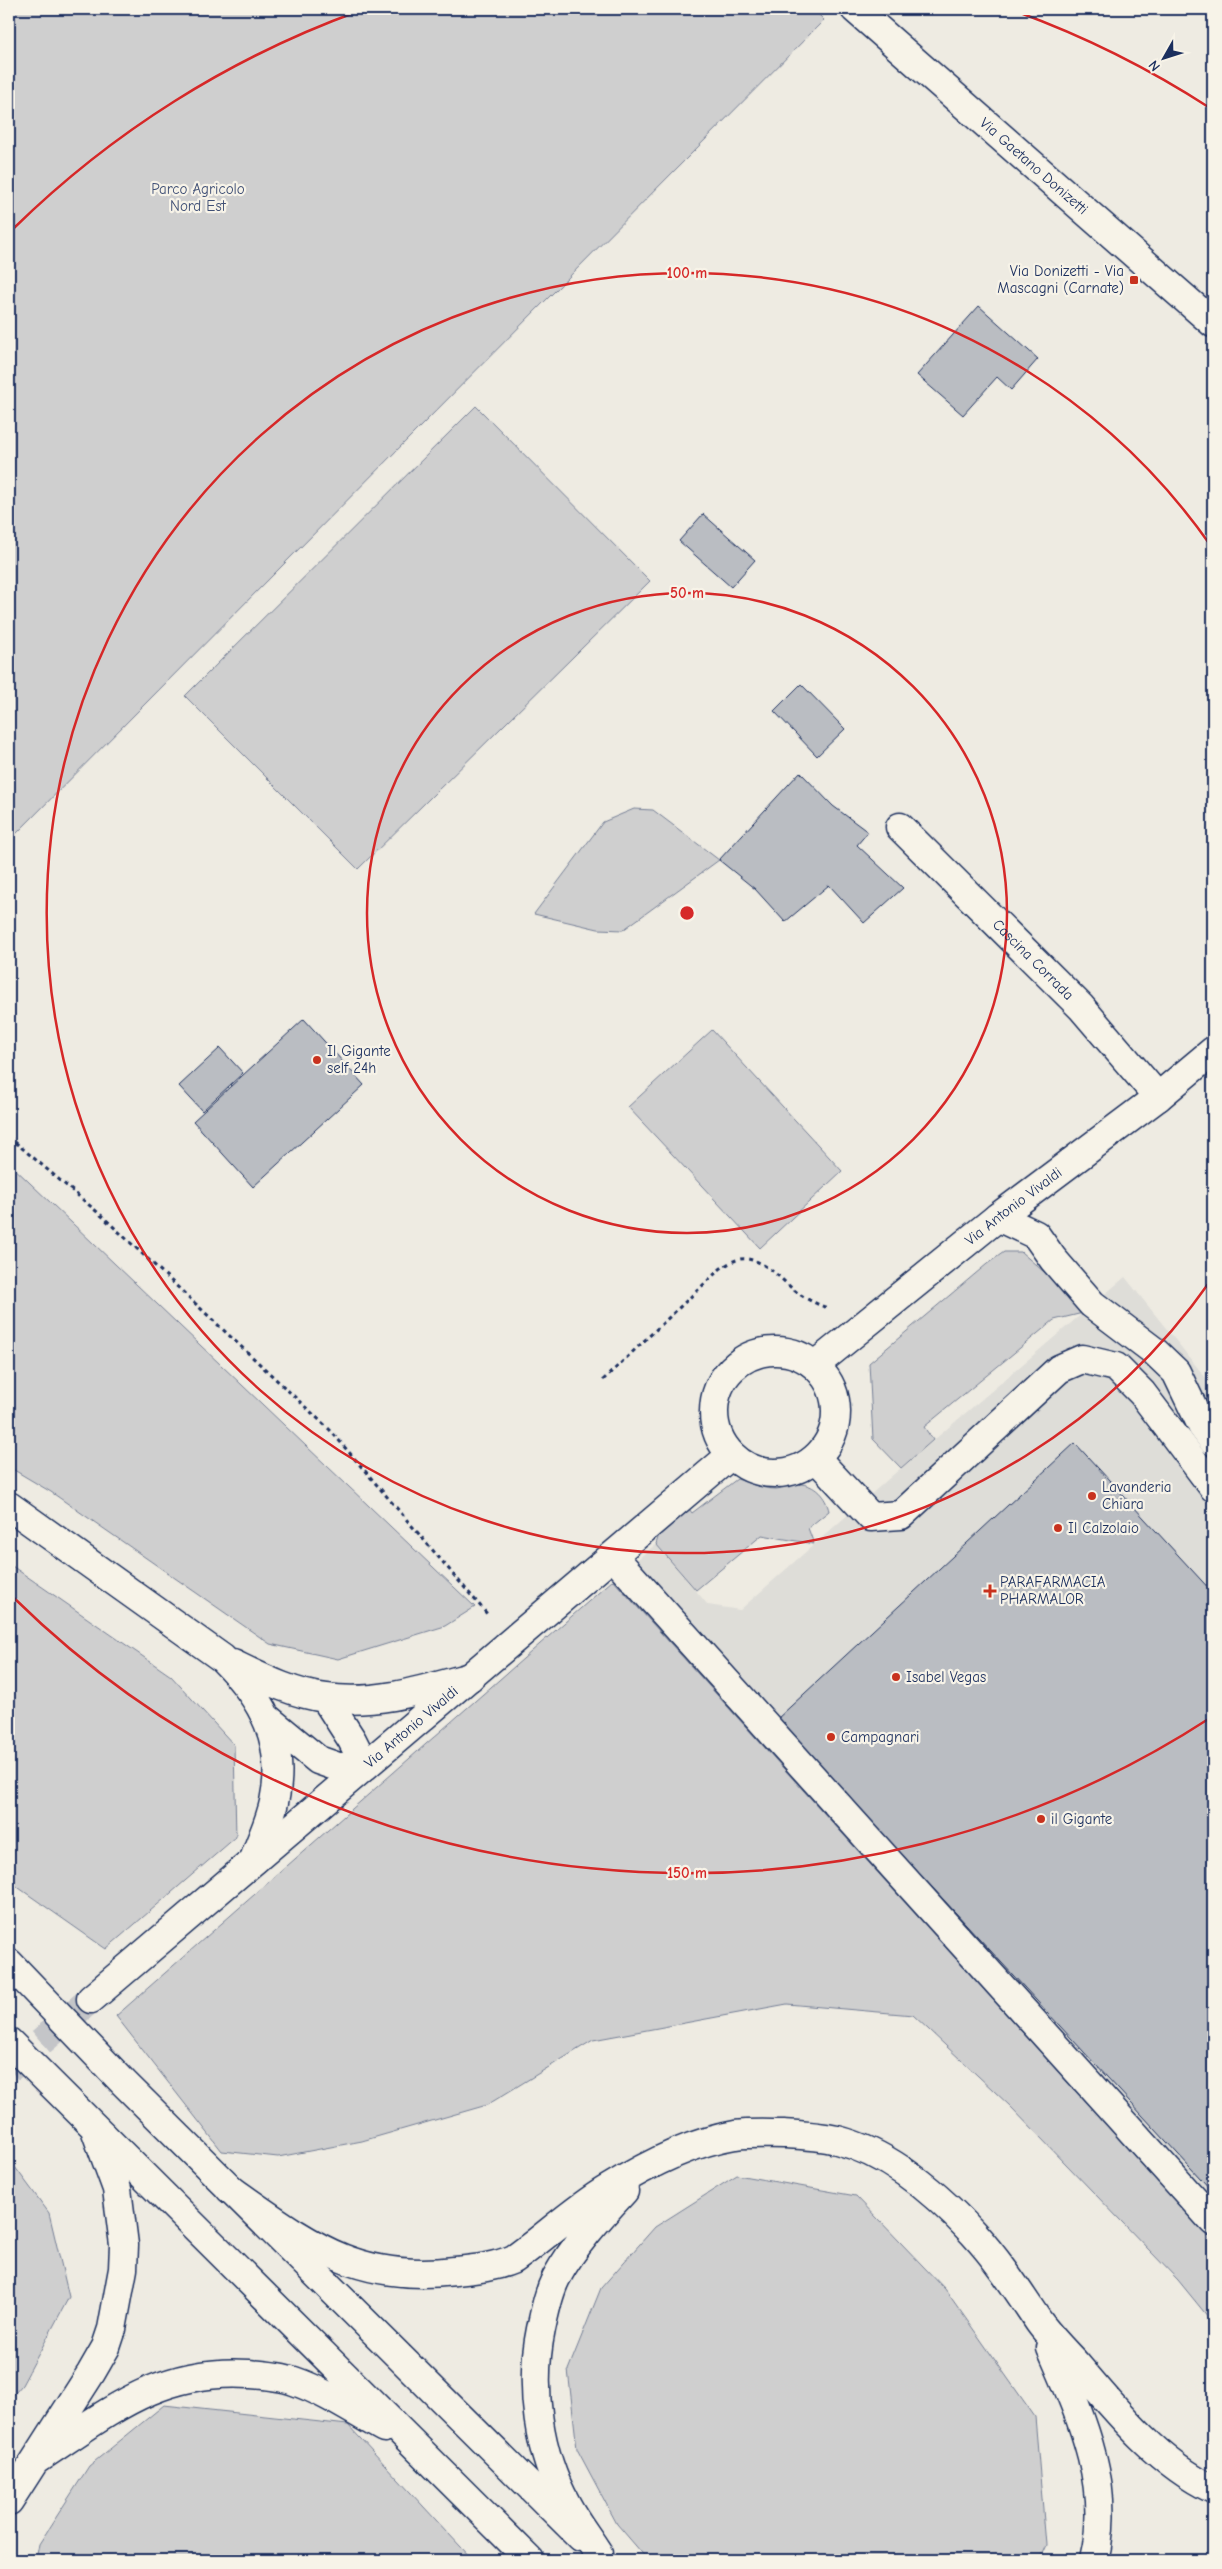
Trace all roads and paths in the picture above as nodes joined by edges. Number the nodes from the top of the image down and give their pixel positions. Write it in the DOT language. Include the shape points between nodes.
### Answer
graph roads {
  1 [pos="855,9"];
  2 [pos="1213,323"];
  3 [pos="900,827"];
  4 [pos="1213,1051"];
  5 [pos="1158,1097"];
  6 [pos="9,1138"];
  7 [pos="998,1217"];
  8 [pos="831,1309"];
  9 [pos="815,1365"];
  10 [pos="603,1380"];
  11 [pos="1213,1441"];
  12 [pos="731,1455"];
  13 [pos="816,1458"];
  14 [pos="1213,1487"];
  15 [pos="9,1506"];
  16 [pos="613,1556"];
  17 [pos="512,1642"];
  18 [pos="222,1658"];
  19 [pos="470,1677"];
  20 [pos="324,1698"];
  21 [pos="266,1717"];
  22 [pos="365,1766"];
  23 [pos="254,1860"];
  24 [pos="9,1963"];
  25 [pos="91,1999"];
  26 [pos="9,2042"];
  27 [pos="93,2123"];
  28 [pos="647,2166"];
  29 [pos="230,2189"];
  30 [pos="1213,2220"];
  31 [pos="1041,2324"];
  32 [pos="416,2447"];
  33 [pos="36,2460"];
  34 [pos="1213,2489"];
  35 [pos="9,2501"];
  36 [pos="601,2557"];
  37 [pos="530,2560"];
  38 [pos="1094,2560"];
  1 -- 2 [label="main road, Via Gaetano Donizetti"];
  3 -- 5 [label="main road, Cascina Corrada" via="1081,1007"];
  4 -- 5 [label="main road, Via Antonio Vivaldi"];
  5 -- 7 [label="main road, Via Antonio Vivaldi"];
  6 -- 17 [label="path" via="102,1216 330,1430"];
  7 -- 9 [label="main road, Via Antonio Vivaldi"];
  7 -- 11 [label="main road" via="1036,1235 1092,1304 1176,1372 1202,1426"];
  8 -- 10 [label="path" via="815,1303 771,1270 749,1259 734,1260 720,1269"];
  9 -- 12 [label="main road" via="800,1355 765,1351 748,1356 733,1366 721,1382 714,1400 714,1420"];
  9 -- 13 [label="main road" via="828,1381 835,1401 836,1422 829,1441"];
  12 -- 13 [label="main road" via="746,1466 763,1472 782,1473 800,1468"];
  12 -- 16 [label="main road, Via Antonio Vivaldi"];
  13 -- 14 [label="main road" via="871,1517 901,1515 1059,1369 1082,1359 1116,1367 1142,1393"];
  15 -- 18 [label="main road"];
  16 -- 17 [label="main road, Via Antonio Vivaldi"];
  16 -- 30 [label="main road"];
  17 -- 19 [label="main road, Via Antonio Vivaldi"];
  18 -- 20 [label="main road" via="266,1680"];
  18 -- 21 [label="main road" via="244,1680"];
  19 -- 20 [label="main road" via="405,1694 347,1700"];
  19 -- 22 [label="main road, Via Antonio Vivaldi"];
  20 -- 22 [label="main road"];
  21 -- 22 [label="main road" via="318,1760 338,1767"];
  21 -- 23 [label="main road" via="279,1758 278,1781 274,1804"];
  22 -- 23 [label="main road, Via Antonio Vivaldi"];
  23 -- 25 [label="main road, Via Antonio Vivaldi"];
  24 -- 29 [label="main road"];
  26 -- 27 [label="main road"];
  27 -- 32 [label="main road"];
  27 -- 33 [label="main road" via="117,2189 124,2245 123,2269 106,2347"];
  28 -- 29 [label="main road" via="604,2191 514,2259 492,2266 429,2274 384,2272 350,2263 299,2236"];
  28 -- 31 [label="main road" via="736,2135 804,2136 836,2140 867,2150 904,2172 971,2231 998,2261"];
  28 -- 36 [label="main road" via="588,2230 560,2273 547,2302 537,2349 534,2387 551,2466 567,2505"];
  29 -- 36 [label="main road"];
  31 -- 34 [label="main road" via="1126,2422 1162,2454"];
  31 -- 38 [label="main road" via="1084,2425 1094,2460 1098,2517"];
  32 -- 33 [label="main road" via="330,2397 293,2380 234,2373 181,2379 139,2393"];
  32 -- 37 [label="main road"];
  33 -- 35 [label="main road"];
}
